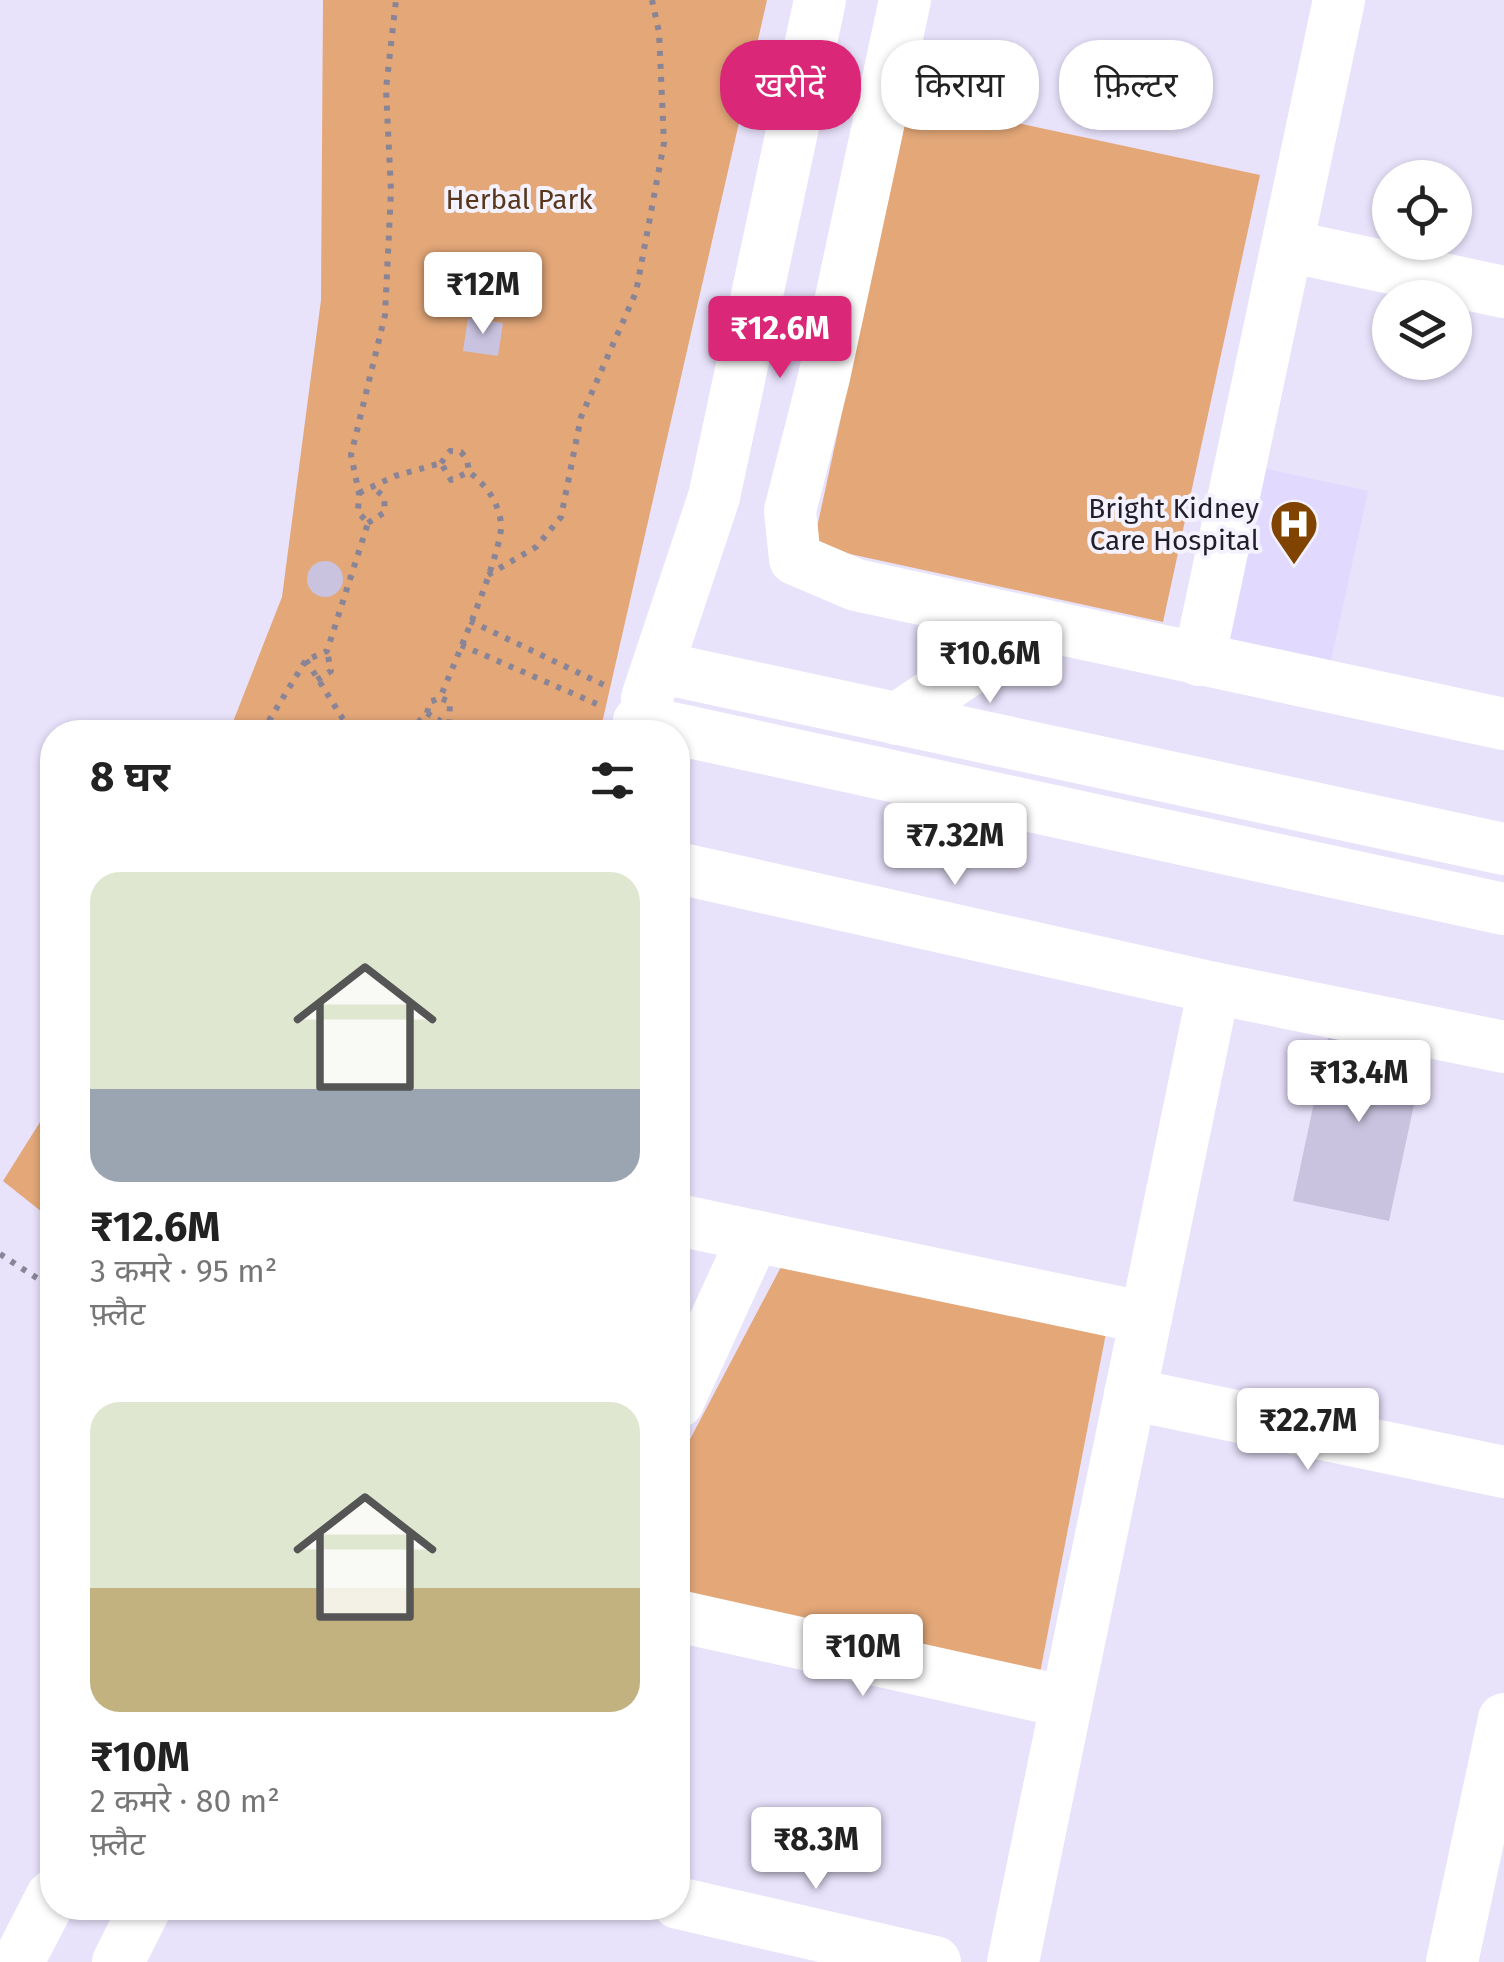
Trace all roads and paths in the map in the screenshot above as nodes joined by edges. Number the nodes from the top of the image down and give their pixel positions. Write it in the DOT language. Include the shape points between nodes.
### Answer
graph roads {
  1 [pos="396,0"];
  2 [pos="652,0"];
  3 [pos="820,0"];
  4 [pos="904,0"];
  5 [pos="1339,0"];
  6 [pos="1288,246"];
  7 [pos="1504,292"];
  8 [pos="810,438"];
  9 [pos="441,463"];
  10 [pos="469,472"];
  11 [pos="374,488"];
  12 [pos="359,493"];
  13 [pos="714,497"];
  14 [pos="368,523"];
  15 [pos="488,575"];
  16 [pos="470,621"];
  17 [pos="1036,624"];
  18 [pos="461,645"];
  19 [pos="327,651"];
  20 [pos="306,660"];
  21 [pos="1198,660"];
  22 [pos="317,680"];
  23 [pos="440,698"];
  24 [pos="644,705"];
  25 [pos="426,713"];
  26 [pos="448,714"];
  27 [pos="897,719"];
  28 [pos="269,720"];
  29 [pos="343,720"];
  30 [pos="420,720"];
  31 [pos="437,720"];
  32 [pos="440,720"];
  33 [pos="448,720"];
  34 [pos="1504,724"];
  35 [pos="1504,849"];
  36 [pos="690,871"];
  37 [pos="1504,909"];
  38 [pos="1214,988"];
  39 [pos="1504,1047"];
  40 [pos="690,1223"];
  41 [pos="754,1236"];
  42 [pos="0,1254"];
  43 [pos="40,1280"];
  44 [pos="1146,1318"];
  45 [pos="690,1376"];
  46 [pos="1130,1394"];
  47 [pos="1504,1472"];
  48 [pos="690,1619"];
  49 [pos="1066,1702"];
  50 [pos="1504,1718"];
  51 [pos="1498,1778"];
  52 [pos="690,1906"];
  53 [pos="40,1919"];
  54 [pos="140,1920"];
  55 [pos="18,1962"];
  56 [pos="118,1962"];
  57 [pos="936,1962"];
  58 [pos="1012,1962"];
  59 [pos="1452,1962"];
  1 -- 12 [label="path" via="386,89 385,315 351,454"];
  2 -- 15 [label="path" via="664,143 636,292 581,417 561,516 536,548"];
  3 -- 13 [label="street"];
  4 -- 8 [label="street"];
  5 -- 6 [label="street"];
  6 -- 7 [label="street"];
  6 -- 21 [label="street"];
  8 -- 13 [label="street" via="776,477"];
  8 -- 17 [label="street" via="790,511 796,560 856,584"];
  9 -- 10 [label="path" via="451,480"];
  9 -- 10 [label="path" via="450,451 461,452"];
  9 -- 11 [label="path"];
  10 -- 15 [label="path" via="496,502 502,527"];
  11 -- 12 [label="path"];
  11 -- 14 [label="path" via="385,512"];
  12 -- 14 [label="path" via="358,512"];
  13 -- 24 [label="street"];
  14 -- 19 [label="path"];
  15 -- 16 [label="path"];
  16 -- 18 [label="path"];
  16 -- 24 [label="path"];
  17 -- 21 [label="street"];
  17 -- 27 [label="street"];
  18 -- 23 [label="path"];
  18 -- 24 [label="path"];
  19 -- 20 [label="path"];
  19 -- 22 [label="path" via="331,670"];
  20 -- 22 [label="path"];
  20 -- 28 [label="path"];
  21 -- 34 [label="street"];
  22 -- 29 [label="path"];
  23 -- 25 [label="path"];
  23 -- 26 [label="path" via="450,702"];
  24 -- 27 [label="street"];
  24 -- 37 [label="street"];
  25 -- 30 [label="path"];
  25 -- 31 [label="path"];
  26 -- 32 [label="path"];
  26 -- 33 [label="path"];
  27 -- 35 [label="street"];
  36 -- 38 [label="street"];
  38 -- 39 [label="street"];
  38 -- 44 [label="street"];
  40 -- 41 [label="street"];
  41 -- 44 [label="street"];
  41 -- 45 [label="street"];
  42 -- 43 [label="path"];
  44 -- 46 [label="street"];
  46 -- 47 [label="street"];
  46 -- 49 [label="street"];
  48 -- 49 [label="street"];
  49 -- 58 [label="street"];
  50 -- 51 [label="street"];
  51 -- 59 [label="street"];
  52 -- 57 [label="street"];
  53 -- 55 [label="street"];
  54 -- 56 [label="street"];
}
